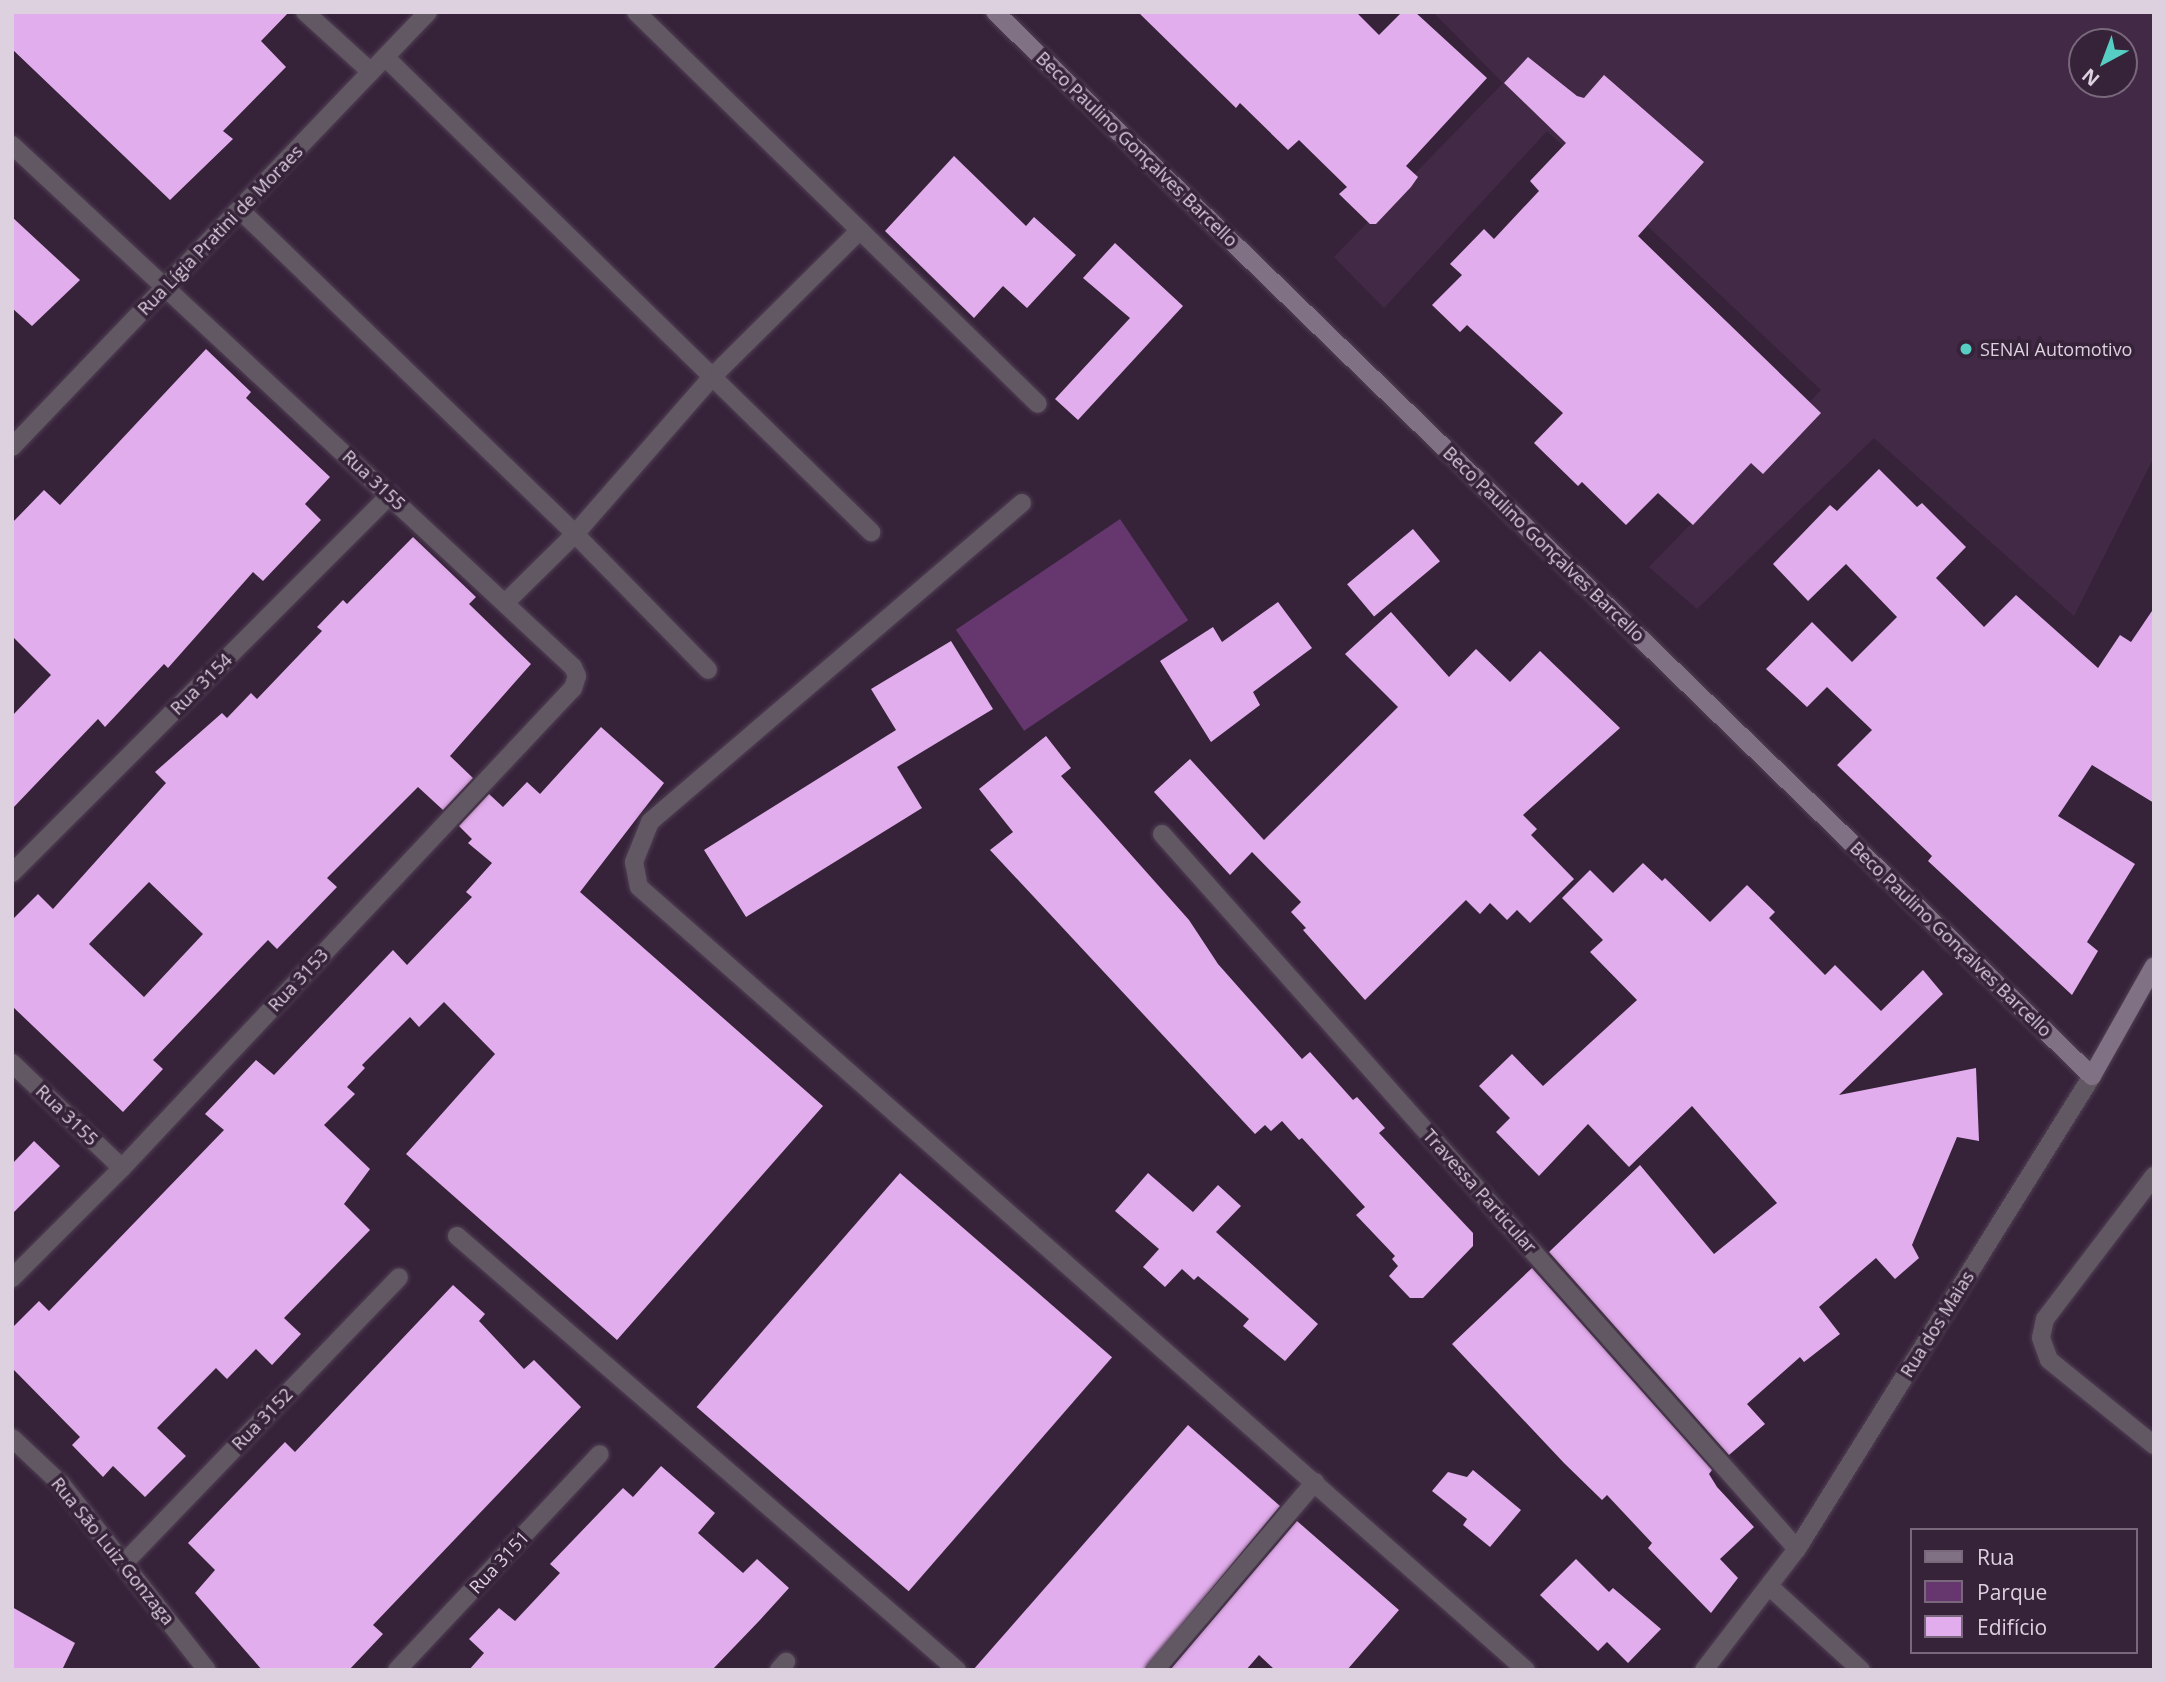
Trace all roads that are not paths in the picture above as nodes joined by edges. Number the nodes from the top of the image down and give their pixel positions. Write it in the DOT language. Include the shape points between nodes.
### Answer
graph roads {
  1 [pos="305,12"];
  2 [pos="428,12"];
  3 [pos="636,12"];
  4 [pos="995,12"];
  5 [pos="385,57"];
  6 [pos="371,72"];
  7 [pos="12,145"];
  8 [pos="240,209"];
  9 [pos="860,230"];
  10 [pos="166,286"];
  11 [pos="713,376"];
  12 [pos="1038,404"];
  13 [pos="12,447"];
  14 [pos="390,495"];
  15 [pos="1022,503"];
  16 [pos="871,532"];
  17 [pos="575,534"];
  18 [pos="505,603"];
  19 [pos="708,670"];
  20 [pos="578,676"];
  21 [pos="1162,834"];
  22 [pos="12,873"];
  23 [pos="2154,966"];
  24 [pos="12,1063"];
  25 [pos="2092,1076"];
  26 [pos="122,1168"];
  27 [pos="2154,1176"];
  28 [pos="457,1236"];
  29 [pos="400,1277"];
  30 [pos="12,1278"];
  31 [pos="12,1438"];
  32 [pos="2154,1446"];
  33 [pos="600,1454"];
  34 [pos="1315,1482"];
  35 [pos="1797,1549"];
  36 [pos="125,1562"];
  37 [pos="1770,1587"];
  38 [pos="207,1670"];
  39 [pos="397,1670"];
  40 [pos="957,1670"];
  41 [pos="1155,1670"];
  42 [pos="1526,1670"];
  43 [pos="1704,1670"];
  44 [pos="1861,1670"];
  1 -- 6 [label="street"];
  2 -- 5 [label="street, Rua Lígia Pratini de Moraes"];
  3 -- 9 [label="street"];
  4 -- 25 [label="main road, Beco Paulino Gonçalves Barcello"];
  5 -- 6 [label="street, Rua Lígia Pratini de Moraes"];
  5 -- 11 [label="street"];
  6 -- 8 [label="street, Rua Lígia Pratini de Moraes"];
  7 -- 10 [label="street, Rua 3155"];
  8 -- 10 [label="street, Rua Lígia Pratini de Moraes"];
  8 -- 17 [label="street"];
  9 -- 11 [label="street"];
  9 -- 12 [label="street"];
  10 -- 13 [label="street, Rua Lígia Pratini de Moraes"];
  10 -- 14 [label="street, Rua 3155"];
  11 -- 16 [label="street"];
  11 -- 17 [label="street"];
  14 -- 18 [label="street, Rua 3155"];
  14 -- 22 [label="street, Rua 3154"];
  15 -- 34 [label="street" via="650,822 634,862 639,887"];
  17 -- 18 [label="street"];
  17 -- 19 [label="street"];
  18 -- 20 [label="street, Rua 3155"];
  20 -- 26 [label="street, Rua 3153" via="573,688"];
  21 -- 35 [label="street, Travessa Particular"];
  23 -- 25 [label="main road, Rua dos Maias"];
  24 -- 26 [label="street, Rua 3155"];
  25 -- 35 [label="street, Rua dos Maias"];
  26 -- 30 [label="street, Rua 3153"];
  27 -- 32 [label="street" via="2045,1319 2041,1338 2049,1360"];
  28 -- 40 [label="street"];
  29 -- 36 [label="street, Rua 3152"];
  31 -- 36 [label="street, Rua São Luiz Gonzaga" via="61,1484"];
  33 -- 39 [label="street, Rua 3151"];
  34 -- 41 [label="street"];
  34 -- 42 [label="street"];
  35 -- 37 [label="street, Rua dos Maias"];
  36 -- 38 [label="street, Rua São Luiz Gonzaga"];
  37 -- 43 [label="street, Rua dos Maias"];
  37 -- 44 [label="street"];
}
